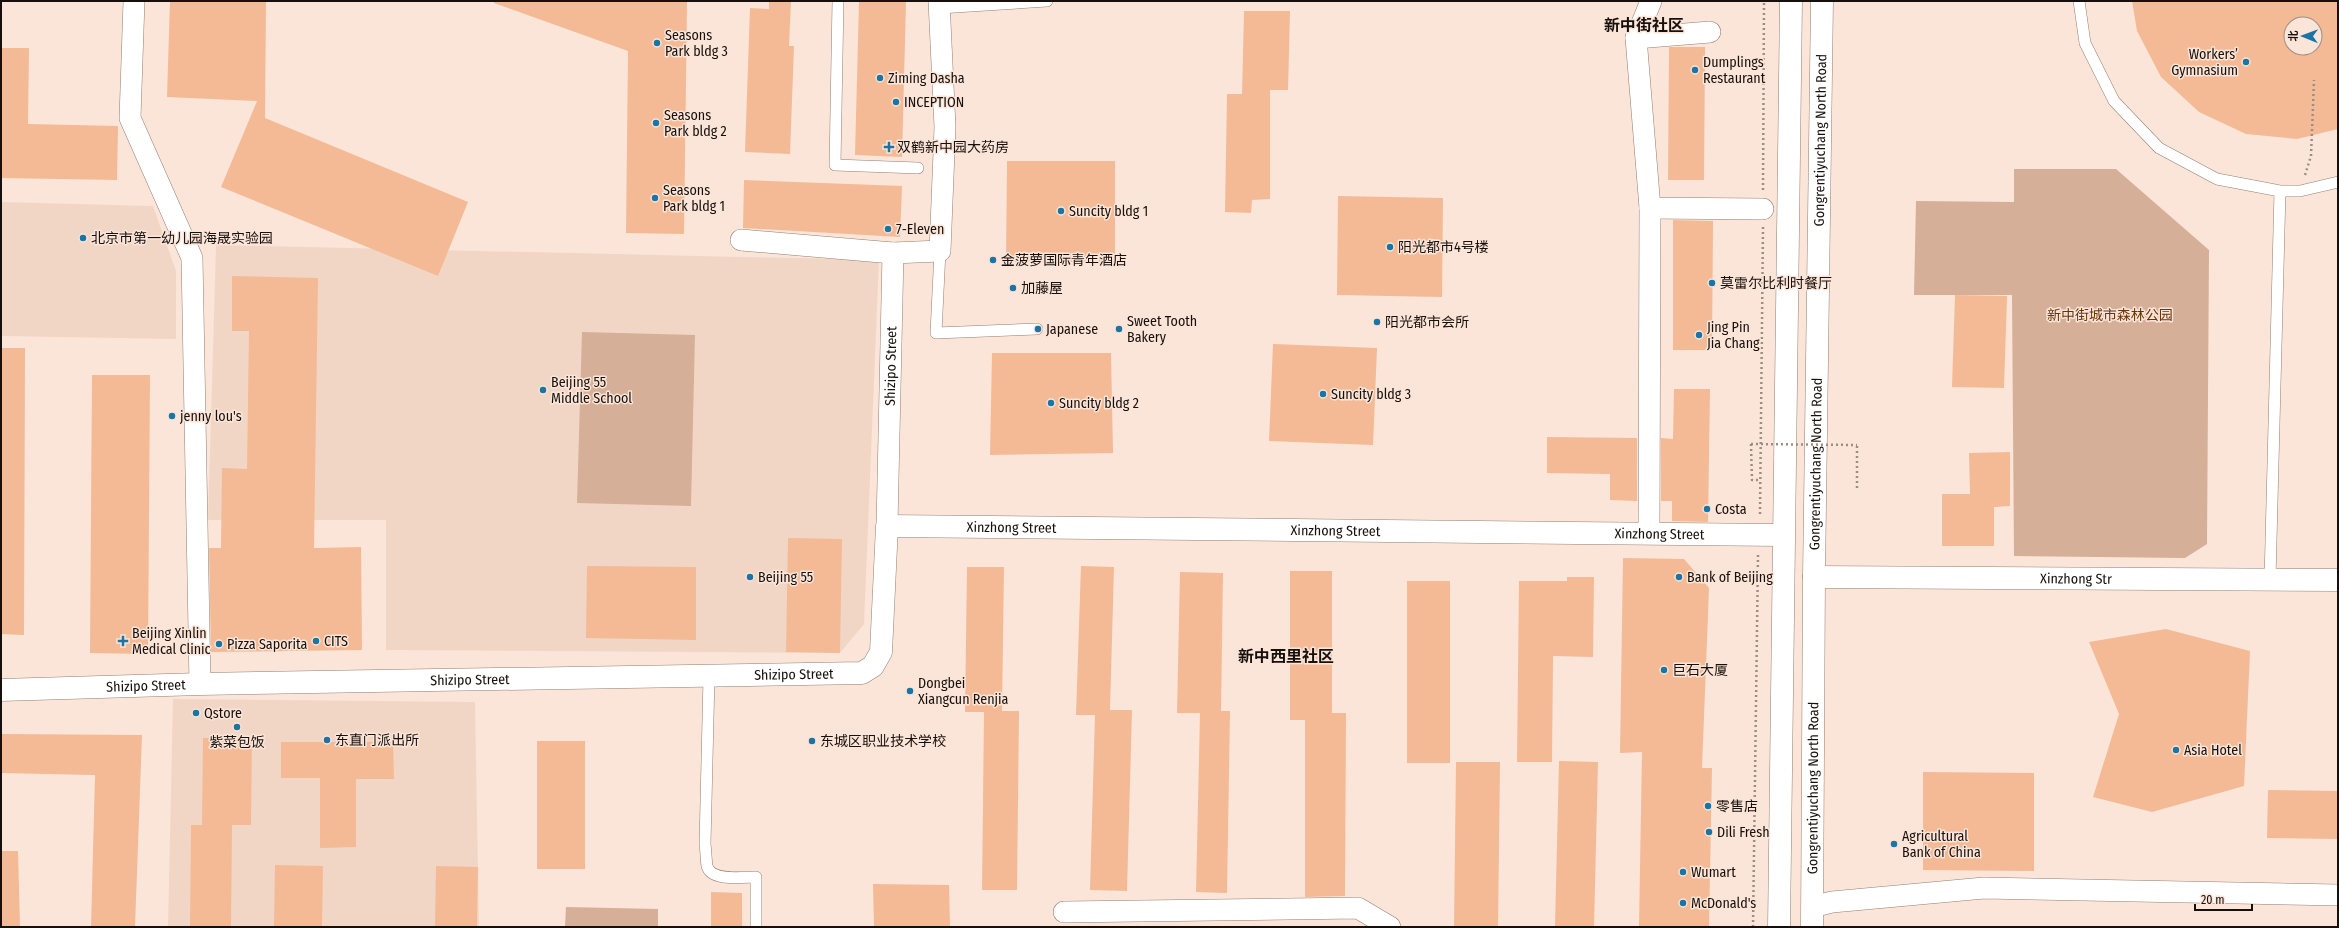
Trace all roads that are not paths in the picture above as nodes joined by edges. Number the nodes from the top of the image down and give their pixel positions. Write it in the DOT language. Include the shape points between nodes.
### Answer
graph roads {
  1 [pos="134,1"];
  2 [pos="838,1"];
  3 [pos="1046,1"];
  4 [pos="1643,1"];
  5 [pos="1651,1"];
  6 [pos="1791,1"];
  7 [pos="1822,1"];
  8 [pos="2079,1"];
  9 [pos="939,4"];
  10 [pos="1710,32"];
  11 [pos="1636,38"];
  12 [pos="918,168"];
  13 [pos="2338,182"];
  14 [pos="2280,191"];
  15 [pos="1650,208"];
  16 [pos="1763,209"];
  17 [pos="741,240"];
  18 [pos="940,251"];
  19 [pos="893,253"];
  20 [pos="1038,329"];
  21 [pos="887,526"];
  22 [pos="1649,533"];
  23 [pos="1783,535"];
  24 [pos="1814,577"];
  25 [pos="2270,580"];
  26 [pos="2338,580"];
  27 [pos="709,677"];
  28 [pos="200,684"];
  29 [pos="1,690"];
  30 [pos="2338,895"];
  31 [pos="1064,912"];
  32 [pos="1812,917"];
  33 [pos="1778,925"];
  34 [pos="756,927"];
  35 [pos="1390,927"];
  1 -- 28 [label="street" via="130,118 192,258"];
  2 -- 12 [label="lane" via="835,165"];
  3 -- 9 [label="lane"];
  4 -- 5 [label="lane"];
  5 -- 11 [label="street"];
  6 -- 23 [label="street"];
  7 -- 24 [label="street, Gongrentiyuchang North Road"];
  8 -- 14 [label="lane" via="2085,43 2114,101 2159,148 2217,179"];
  9 -- 18 [label="street" via="945,127"];
  10 -- 11 [label="street"];
  11 -- 15 [label="street"];
  13 -- 14 [label="lane" via="2300,191"];
  14 -- 25 [label="lane"];
  15 -- 16 [label="street"];
  15 -- 22 [label="street"];
  17 -- 19 [label="street"];
  18 -- 19 [label="street"];
  18 -- 20 [label="lane" via="936,333"];
  19 -- 21 [label="street, Shizipo Street"];
  21 -- 22 [label="street, Xinzhong Street"];
  21 -- 27 [label="street, Shizipo Street" via="882,652 873,666 862,674"];
  22 -- 23 [label="street, Xinzhong Street"];
  23 -- 33 [label="street"];
  24 -- 25 [label="street, Xinzhong Str"];
  24 -- 32 [label="street, Gongrentiyuchang North Road"];
  25 -- 26 [label="street, Xinzhong Str"];
  27 -- 28 [label="street, Shizipo Street"];
  27 -- 34 [label="lane" via="705,844 708,867 714,874 722,877 756,877"];
  28 -- 29 [label="street, Shizipo Street"];
  30 -- 32 [label="street" via="1984,888 1832,902"];
  31 -- 35 [label="street" via="1358,908"];
}
